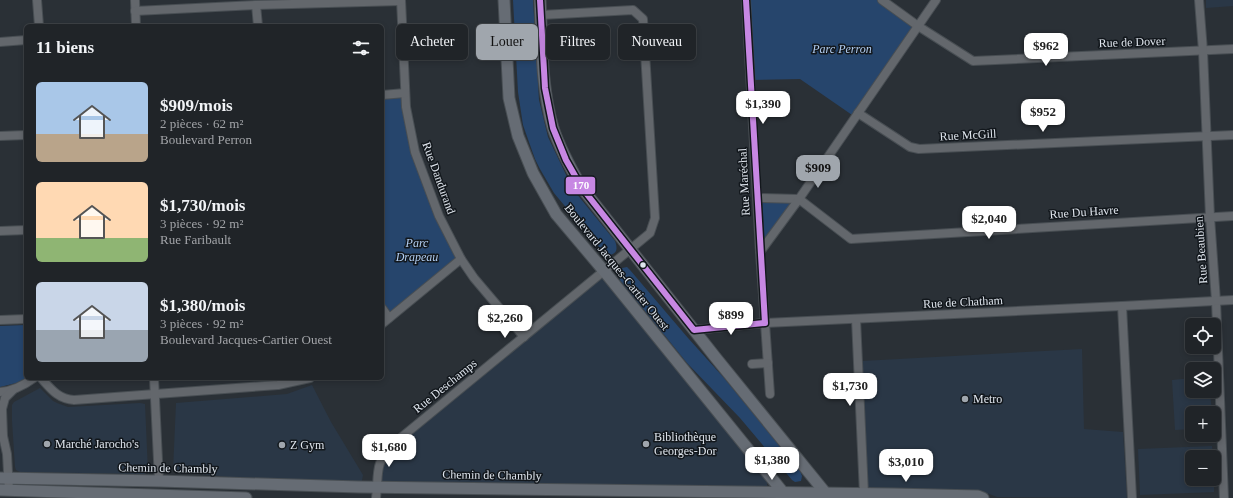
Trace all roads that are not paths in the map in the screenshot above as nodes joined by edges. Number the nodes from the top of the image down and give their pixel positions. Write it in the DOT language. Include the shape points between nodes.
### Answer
graph roads {
  1 [pos="37,0"];
  2 [pos="135,0"];
  3 [pos="504,0"];
  4 [pos="540,0"];
  5 [pos="746,0"];
  6 [pos="882,0"];
  7 [pos="936,0"];
  8 [pos="1199,0"];
  9 [pos="401,1"];
  10 [pos="256,5"];
  11 [pos="135,12"];
  12 [pos="541,15"];
  13 [pos="39,24"];
  14 [pos="136,24"];
  15 [pos="258,24"];
  16 [pos="918,26"];
  17 [pos="24,40"];
  18 [pos="0,42"];
  19 [pos="1233,49"];
  20 [pos="1203,51"];
  21 [pos="405,93"];
  22 [pos="384,95"];
  23 [pos="858,113"];
  24 [pos="24,135"];
  25 [pos="1233,135"];
  26 [pos="0,136"];
  27 [pos="1206,136"];
  28 [pos="757,198"];
  29 [pos="799,199"];
  30 [pos="1233,216"];
  31 [pos="1210,217"];
  32 [pos="24,230"];
  33 [pos="0,231"];
  34 [pos="630,248"];
  35 [pos="760,252"];
  36 [pos="461,259"];
  37 [pos="604,271"];
  38 [pos="1233,300"];
  39 [pos="1216,301"];
  40 [pos="1122,306"];
  41 [pos="384,311"];
  42 [pos="389,318"];
  43 [pos="24,319"];
  44 [pos="856,319"];
  45 [pos="0,320"];
  46 [pos="384,322"];
  47 [pos="765,323"];
  48 [pos="694,330"];
  49 [pos="524,338"];
  50 [pos="768,363"];
  51 [pos="752,364"];
  52 [pos="31,380"];
  53 [pos="43,380"];
  54 [pos="154,380"];
  55 [pos="289,380"];
  56 [pos="278,381"];
  57 [pos="13,390"];
  58 [pos="0,392"];
  59 [pos="770,394"];
  60 [pos="155,395"];
  61 [pos="767,473"];
  62 [pos="4,478"];
  63 [pos="158,481"];
  64 [pos="4,490"];
  65 [pos="377,492"];
  66 [pos="761,492"];
  67 [pos="864,494"];
  68 [pos="785,495"];
  69 [pos="827,496"];
  70 [pos="246,498"];
  71 [pos="983,498"];
  72 [pos="1132,498"];
  73 [pos="1224,498"];
  1 -- 13 [label="street"];
  2 -- 11 [label="street"];
  3 -- 37 [label="main road, Boulevard Jacques-Cartier Ouest" via="509,98 518,136 533,173 556,214"];
  4 -- 12 [label="main road, Boulevard Jacques-Cartier Ouest"];
  5 -- 28 [label="street, Rue Maréchal"];
  6 -- 16 [label="street, Rue de Dover"];
  7 -- 16 [label="street"];
  8 -- 20 [label="street, Rue Beaubien"];
  9 -- 10 [label="street"];
  9 -- 21 [label="street, Rue Dandurand"];
  10 -- 11 [label="street"];
  10 -- 15 [label="street"];
  11 -- 14 [label="street"];
  12 -- 34 [label="main road, Boulevard Jacques-Cartier Ouest" via="545,88 553,128 566,160 582,188"];
  12 -- 34 [label="street, Rue Deschamps" via="634,10 643,19 655,218 650,233"];
  16 -- 20 [label="street, Rue de Dover" via="973,61"];
  16 -- 23 [label="street"];
  17 -- 18 [label="street"];
  19 -- 20 [label="street, Rue de Dover"];
  20 -- 27 [label="street, Rue Beaubien"];
  21 -- 22 [label="street"];
  21 -- 36 [label="street, Rue Dandurand" via="415,152 439,216"];
  23 -- 27 [label="street, Rue McGill" via="910,147 919,149"];
  23 -- 29 [label="street"];
  24 -- 26 [label="street"];
  25 -- 27 [label="street, Rue McGill"];
  27 -- 31 [label="street, Rue Beaubien"];
  28 -- 29 [label="street"];
  28 -- 35 [label="street, Rue Maréchal"];
  29 -- 31 [label="street, Rue Du Havre" via="851,239"];
  29 -- 35 [label="street"];
  30 -- 31 [label="street, Rue Du Havre"];
  31 -- 39 [label="street, Rue Beaubien"];
  32 -- 33 [label="street"];
  34 -- 37 [label="street, Rue Deschamps"];
  34 -- 48 [label="main road, Boulevard Jacques-Cartier Ouest"];
  35 -- 47 [label="street, Rue Maréchal"];
  36 -- 42 [label="street"];
  36 -- 49 [label="street, Rue Dandurand"];
  37 -- 49 [label="street, Rue Deschamps"];
  37 -- 61 [label="main road, Boulevard Jacques-Cartier Ouest"];
  38 -- 39 [label="street, Rue de Chatham"];
  39 -- 40 [label="street, Rue de Chatham"];
  39 -- 73 [label="street, Rue Beaubien"];
  40 -- 44 [label="street, Rue de Chatham"];
  40 -- 72 [label="street"];
  41 -- 42 [label="street"];
  42 -- 46 [label="street"];
  43 -- 45 [label="street"];
  44 -- 47 [label="street, Rue de Chatham"];
  44 -- 67 [label="street"];
  47 -- 48 [label="street, Rue de Chatham"];
  47 -- 50 [label="street, Rue Maréchal"];
  48 -- 69 [label="main road, Boulevard Jacques-Cartier Ouest"];
  49 -- 65 [label="street, Rue Deschamps" via="385,452 378,469"];
  50 -- 51 [label="street"];
  50 -- 59 [label="street, Rue Maréchal"];
  52 -- 57 [label="street"];
  53 -- 60 [label="street" via="56,394 69,400"];
  54 -- 60 [label="street"];
  55 -- 56 [label="street"];
  56 -- 60 [label="street"];
  57 -- 58 [label="street"];
  57 -- 62 [label="street" via="5,398 2,409 7,454"];
  60 -- 63 [label="street"];
  61 -- 66 [label="main road" via="767,486"];
  61 -- 68 [label="main road, Boulevard Jacques-Cartier Ouest"];
  62 -- 63 [label="main road, Chemin de Chambly"];
  62 -- 64 [label="street"];
  63 -- 65 [label="main road, Chemin de Chambly"];
  64 -- 70 [label="main road"];
  65 -- 66 [label="main road, Chemin de Chambly"];
  66 -- 68 [label="main road, Chemin de Chambly"];
  67 -- 69 [label="main road, Chemin de Chambly"];
  67 -- 71 [label="main road, Chemin de Chambly"];
  68 -- 69 [label="main road, Chemin de Chambly"];
}
